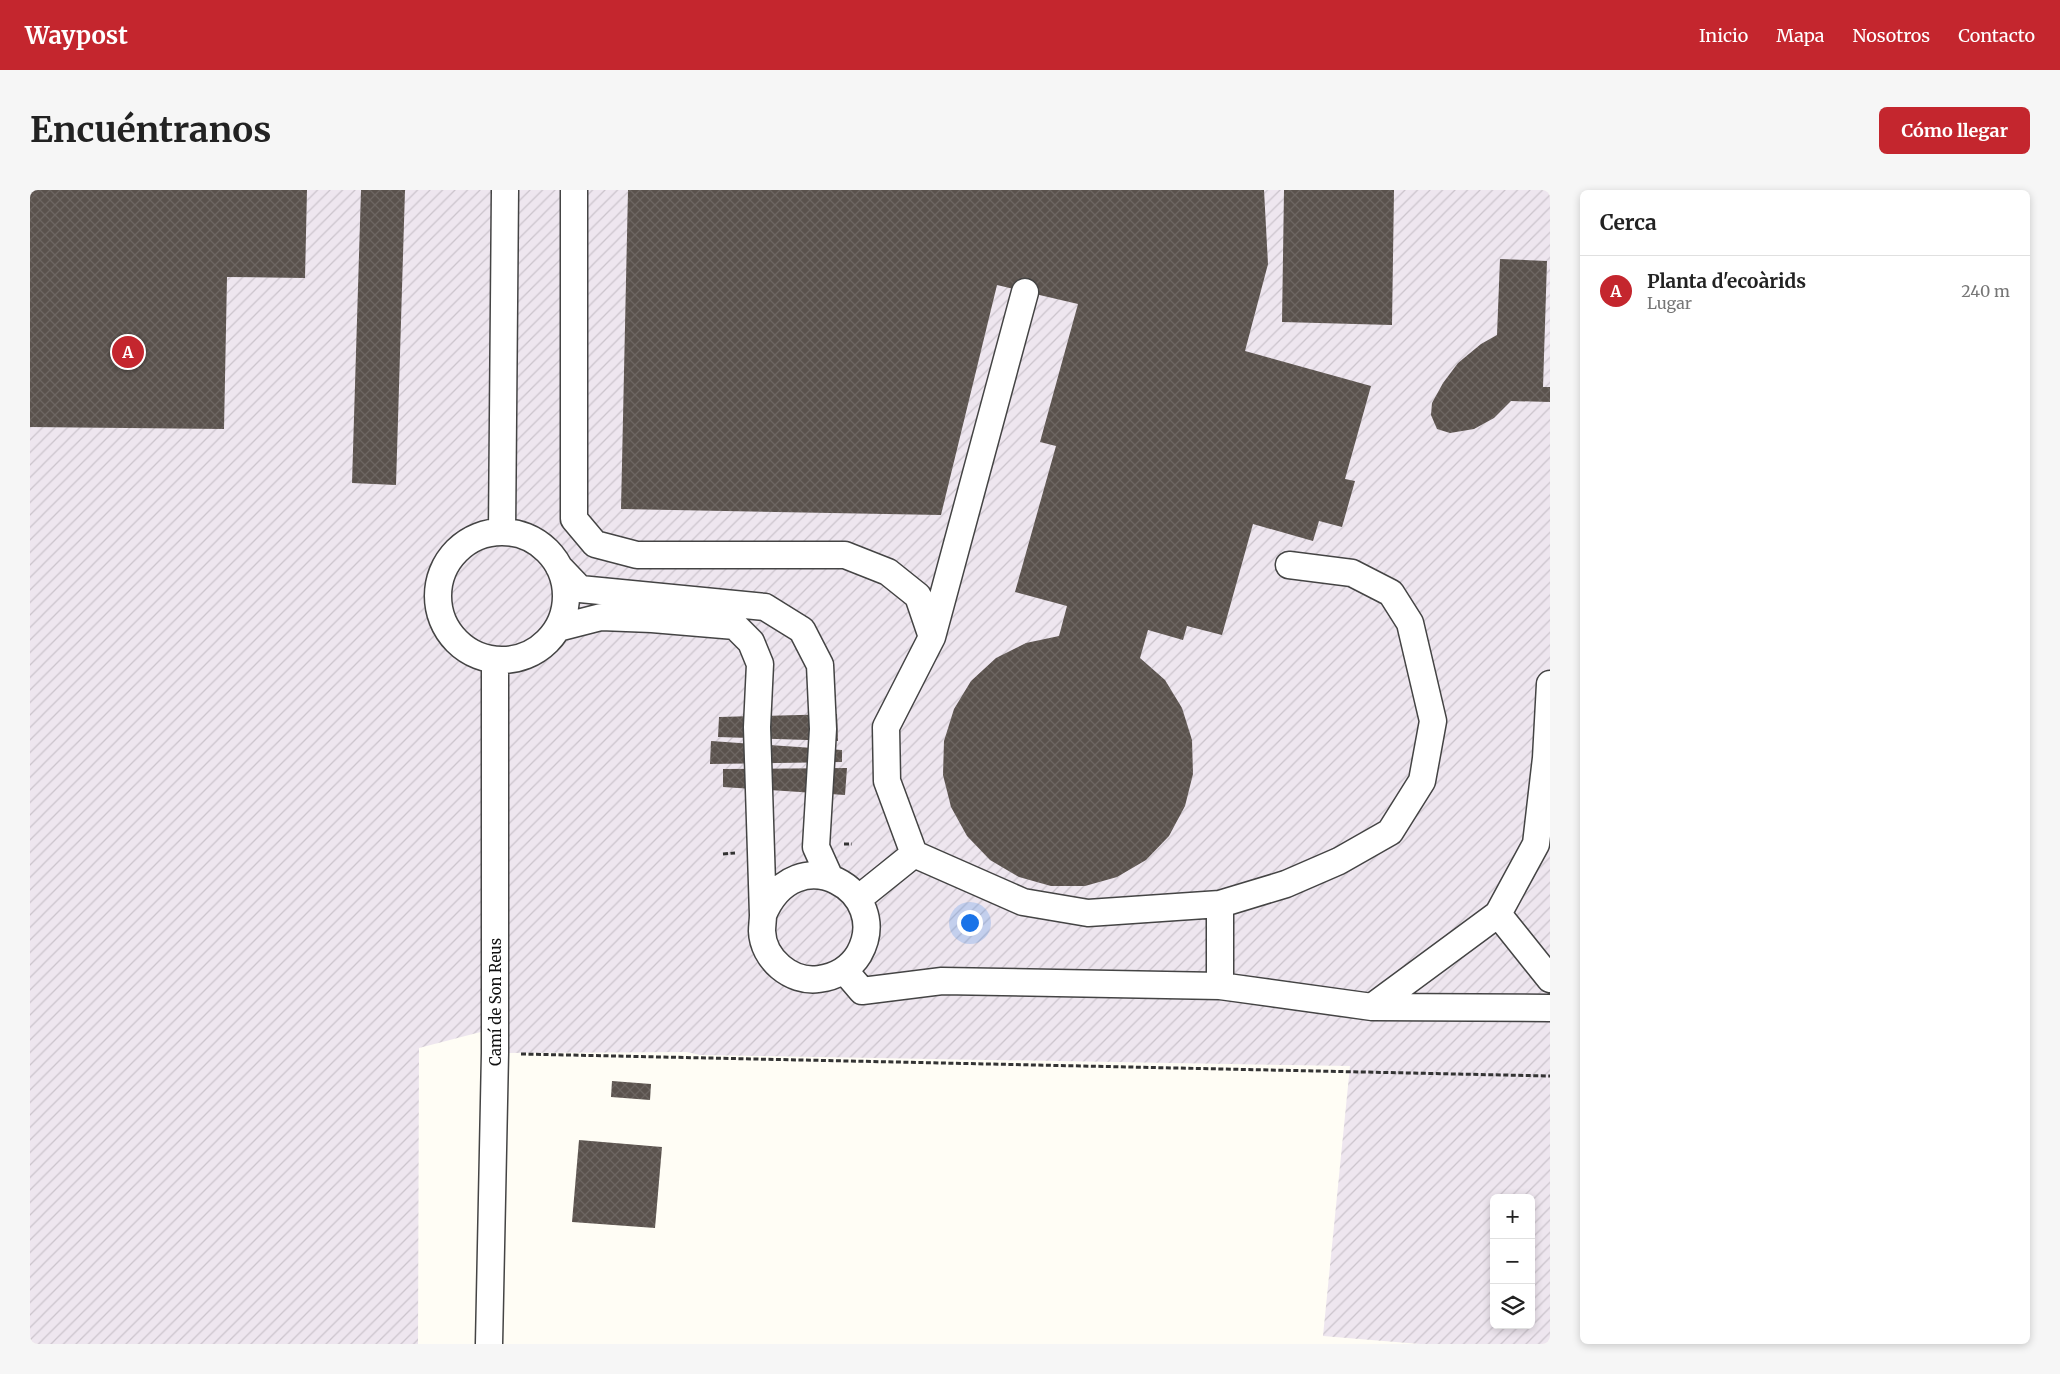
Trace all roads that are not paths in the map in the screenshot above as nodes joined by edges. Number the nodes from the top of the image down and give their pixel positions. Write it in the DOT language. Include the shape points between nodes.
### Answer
graph roads {
  1 [pos="505,190"];
  2 [pos="574,190"];
  3 [pos="1025,292"];
  4 [pos="502,532"];
  5 [pos="1289,565"];
  6 [pos="559,567"];
  7 [pos="558,628"];
  8 [pos="932,637"];
  9 [pos="495,660"];
  10 [pos="1550,684"];
  11 [pos="914,854"];
  12 [pos="830,878"];
  13 [pos="858,900"];
  14 [pos="1220,904"];
  15 [pos="1498,914"];
  16 [pos="763,915"];
  17 [pos="844,970"];
  18 [pos="1550,978"];
  19 [pos="1220,986"];
  20 [pos="1372,1007"];
  21 [pos="1550,1008"];
  22 [pos="489,1344"];
  1 -- 4 [label="street"];
  2 -- 8 [label="street" via="574,519 595,544 637,555 845,555 888,572 918,596"];
  3 -- 8 [label="street"];
  4 -- 6 [label="street" via="519,534 535,541 549,552"];
  4 -- 9 [label="street" via="484,534 454,553 438,586 440,612 447,630 460,645 476,655"];
  5 -- 14 [label="street" via="1352,573 1391,593 1410,623 1433,721 1422,780 1390,832 1339,861 1286,884"];
  6 -- 7 [label="street" via="566,587 565,608"];
  6 -- 12 [label="street" via="580,590 765,607 802,630 820,664 823,729 816,847"];
  7 -- 9 [label="street" via="531,654 514,660"];
  7 -- 16 [label="street" via="601,617 652,619 735,626 751,642 760,664 757,727"];
  8 -- 11 [label="street" via="886,727 887,781"];
  9 -- 22 [label="street, Camí de Son Reus" via="495,1053"];
  10 -- 15 [label="street" via="1536,844"];
  11 -- 13 [label="street"];
  11 -- 14 [label="street" via="1023,902 1088,914"];
  12 -- 13 [label="street" via="846,886"];
  12 -- 16 [label="street" via="813,875 796,878 781,887"];
  13 -- 17 [label="street" via="866,930 863,946"];
  14 -- 19 [label="street"];
  15 -- 18 [label="street"];
  15 -- 20 [label="street"];
  16 -- 17 [label="street" via="765,946 784,971 814,980"];
  17 -- 19 [label="street" via="862,991 942,981"];
  19 -- 20 [label="street"];
  20 -- 21 [label="street"];
}
